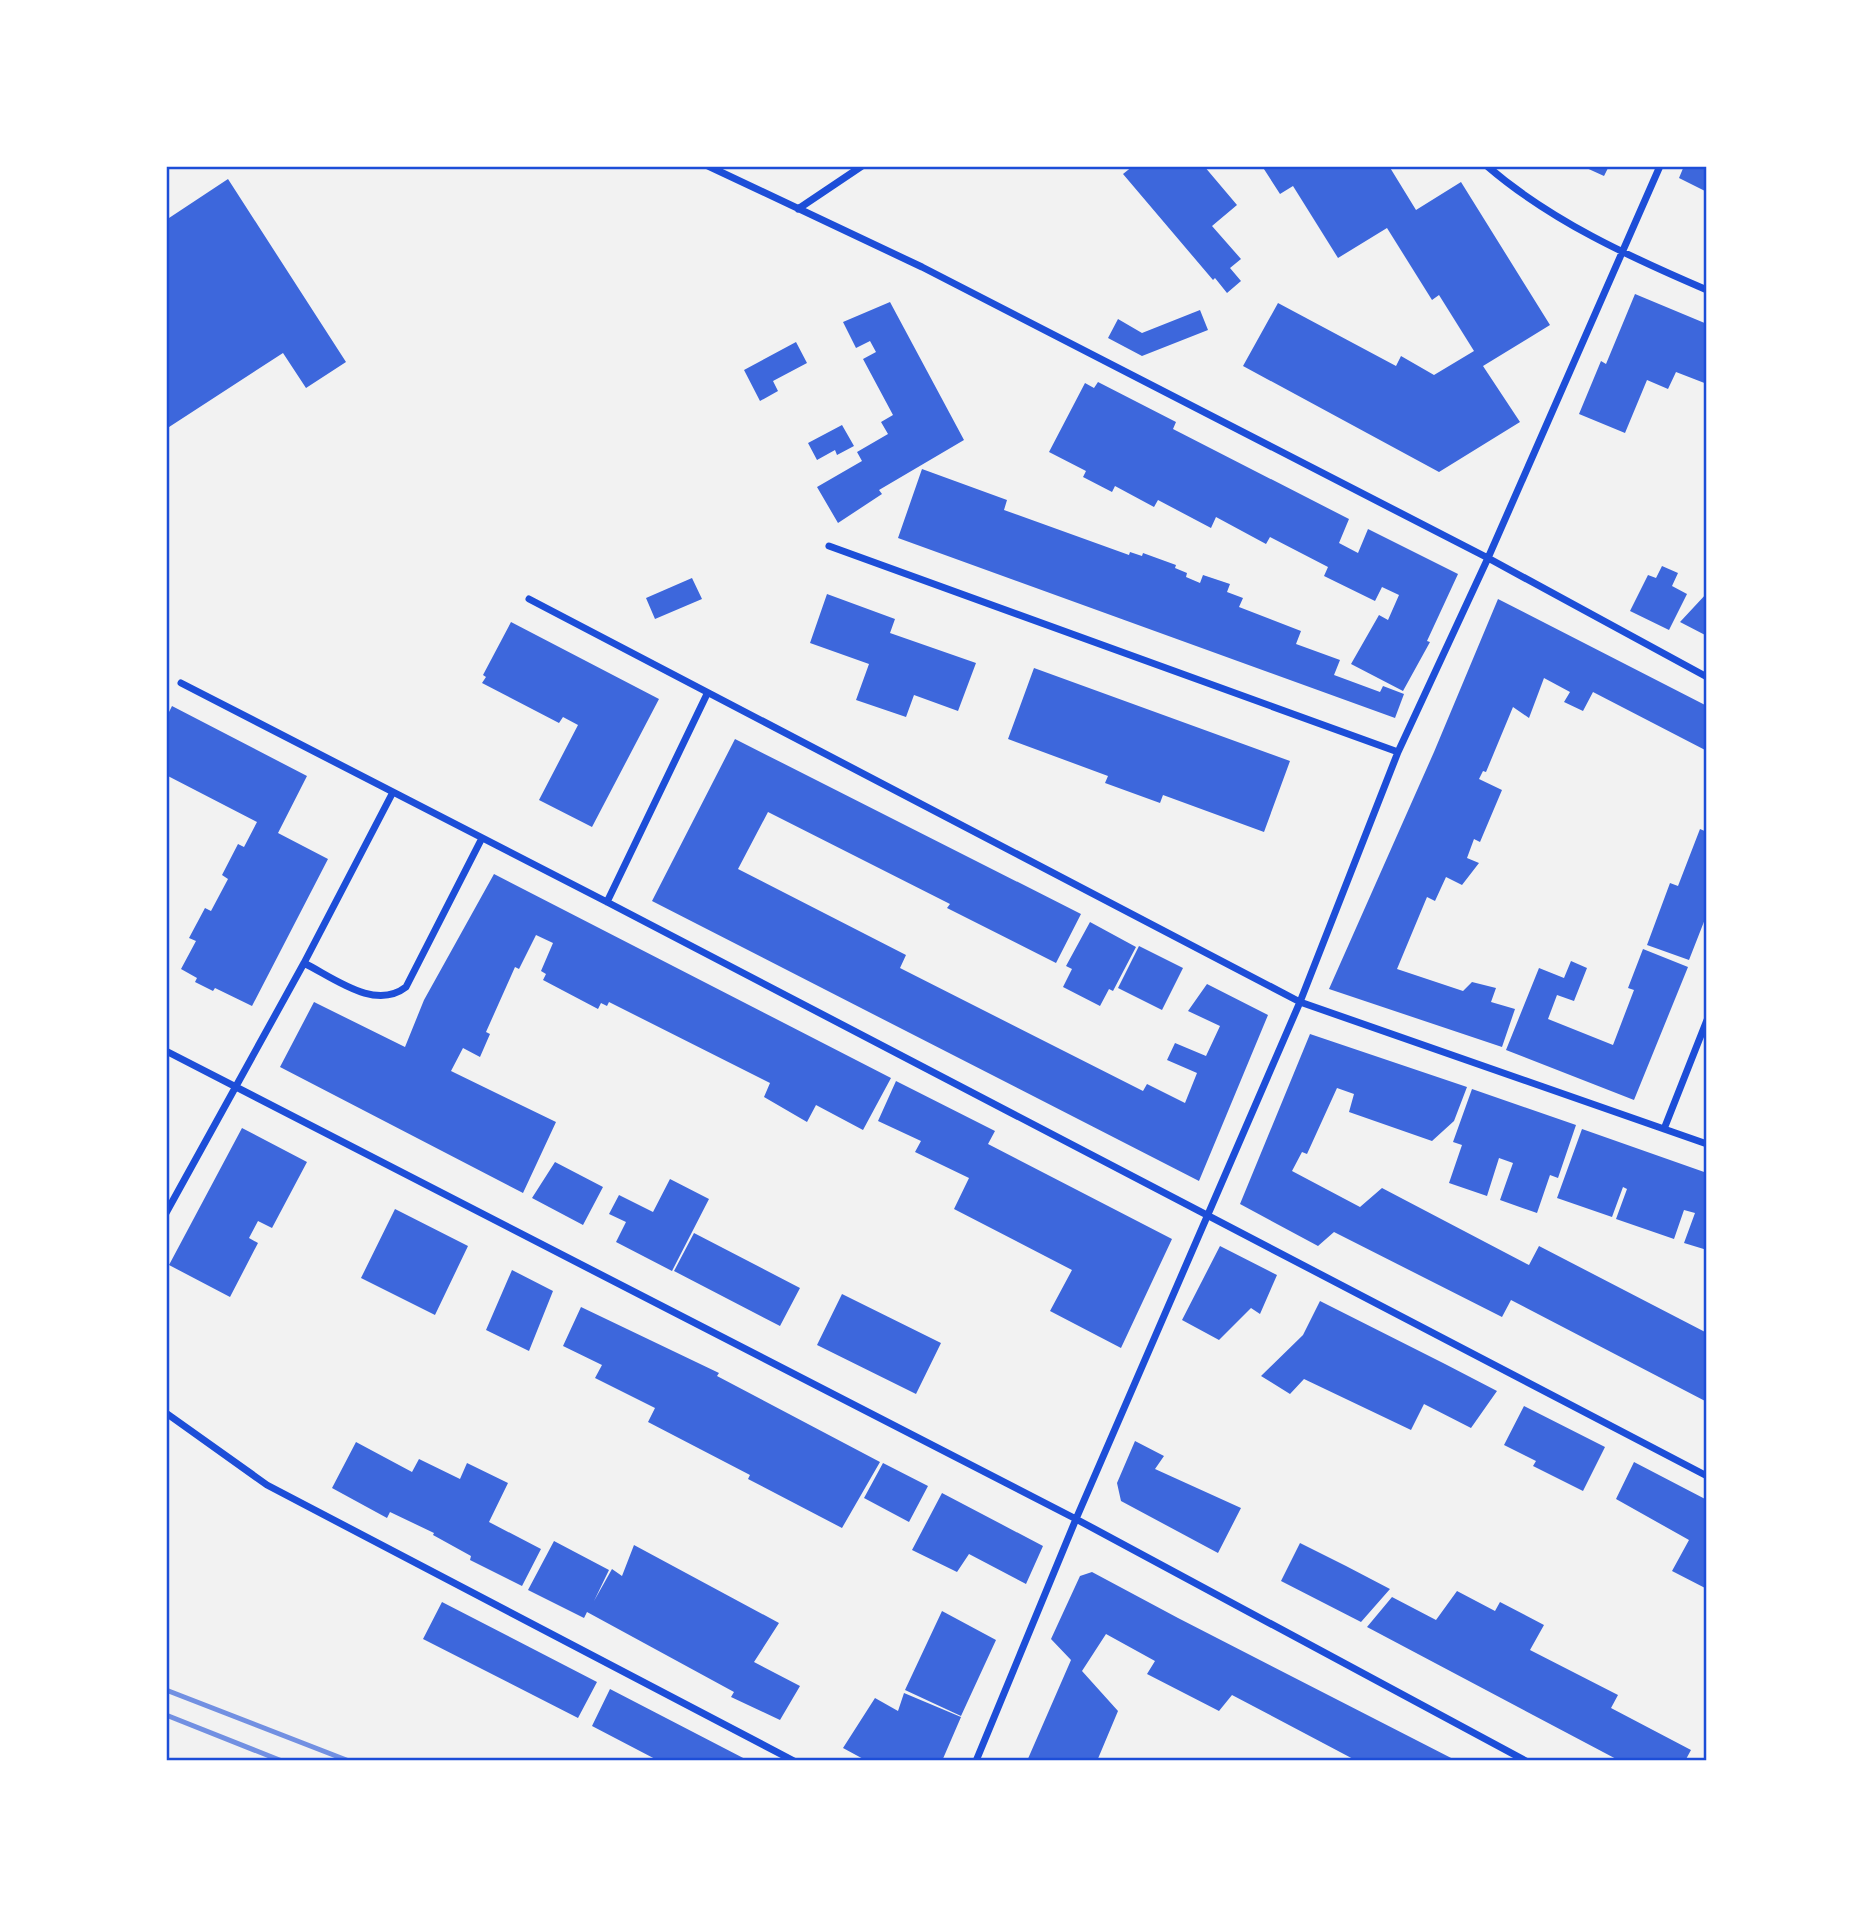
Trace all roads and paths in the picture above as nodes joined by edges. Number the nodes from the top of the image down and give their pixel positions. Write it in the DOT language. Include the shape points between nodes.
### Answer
graph roads {
  1 [pos="708,166"];
  2 [pos="862,166"];
  3 [pos="1487,166"];
  4 [pos="1660,166"];
  5 [pos="798,209"];
  6 [pos="1622,253"];
  7 [pos="1707,290"];
  8 [pos="829,546"];
  9 [pos="1488,558"];
  10 [pos="528,599"];
  11 [pos="1707,677"];
  12 [pos="181,683"];
  13 [pos="708,694"];
  14 [pos="1398,752"];
  15 [pos="393,792"];
  16 [pos="482,838"];
  17 [pos="607,902"];
  18 [pos="304,964"];
  19 [pos="1300,1002"];
  20 [pos="1707,1020"];
  21 [pos="166,1051"];
  22 [pos="234,1085"];
  23 [pos="1664,1129"];
  24 [pos="1707,1144"];
  25 [pos="166,1213"];
  26 [pos="1207,1216"];
  27 [pos="166,1413"];
  28 [pos="1707,1476"];
  29 [pos="1076,1519"];
  30 [pos="794,1761"];
  31 [pos="976,1761"];
  32 [pos="1526,1761"];
  1 -- 5 [label="street"];
  2 -- 5 [label="street"];
  3 -- 6 [label="street"];
  4 -- 6 [label="street"];
  5 -- 9 [label="street" via="922,267"];
  6 -- 7 [label="street"];
  6 -- 9 [label="street"];
  8 -- 14 [label="street"];
  9 -- 11 [label="street"];
  9 -- 14 [label="street"];
  10 -- 13 [label="street"];
  12 -- 15 [label="street"];
  13 -- 17 [label="street"];
  13 -- 19 [label="street"];
  14 -- 19 [label="street"];
  15 -- 16 [label="street"];
  15 -- 18 [label="street"];
  16 -- 17 [label="street"];
  16 -- 18 [label="street" via="398,993 390,998 369,995"];
  17 -- 26 [label="street"];
  18 -- 22 [label="street"];
  19 -- 23 [label="street"];
  19 -- 26 [label="street"];
  20 -- 23 [label="street"];
  21 -- 22 [label="street"];
  22 -- 25 [label="street"];
  22 -- 29 [label="street"];
  23 -- 24 [label="street"];
  26 -- 28 [label="street"];
  26 -- 29 [label="street"];
  27 -- 30 [label="street" via="267,1485"];
  29 -- 31 [label="street"];
  29 -- 32 [label="street"];
}
